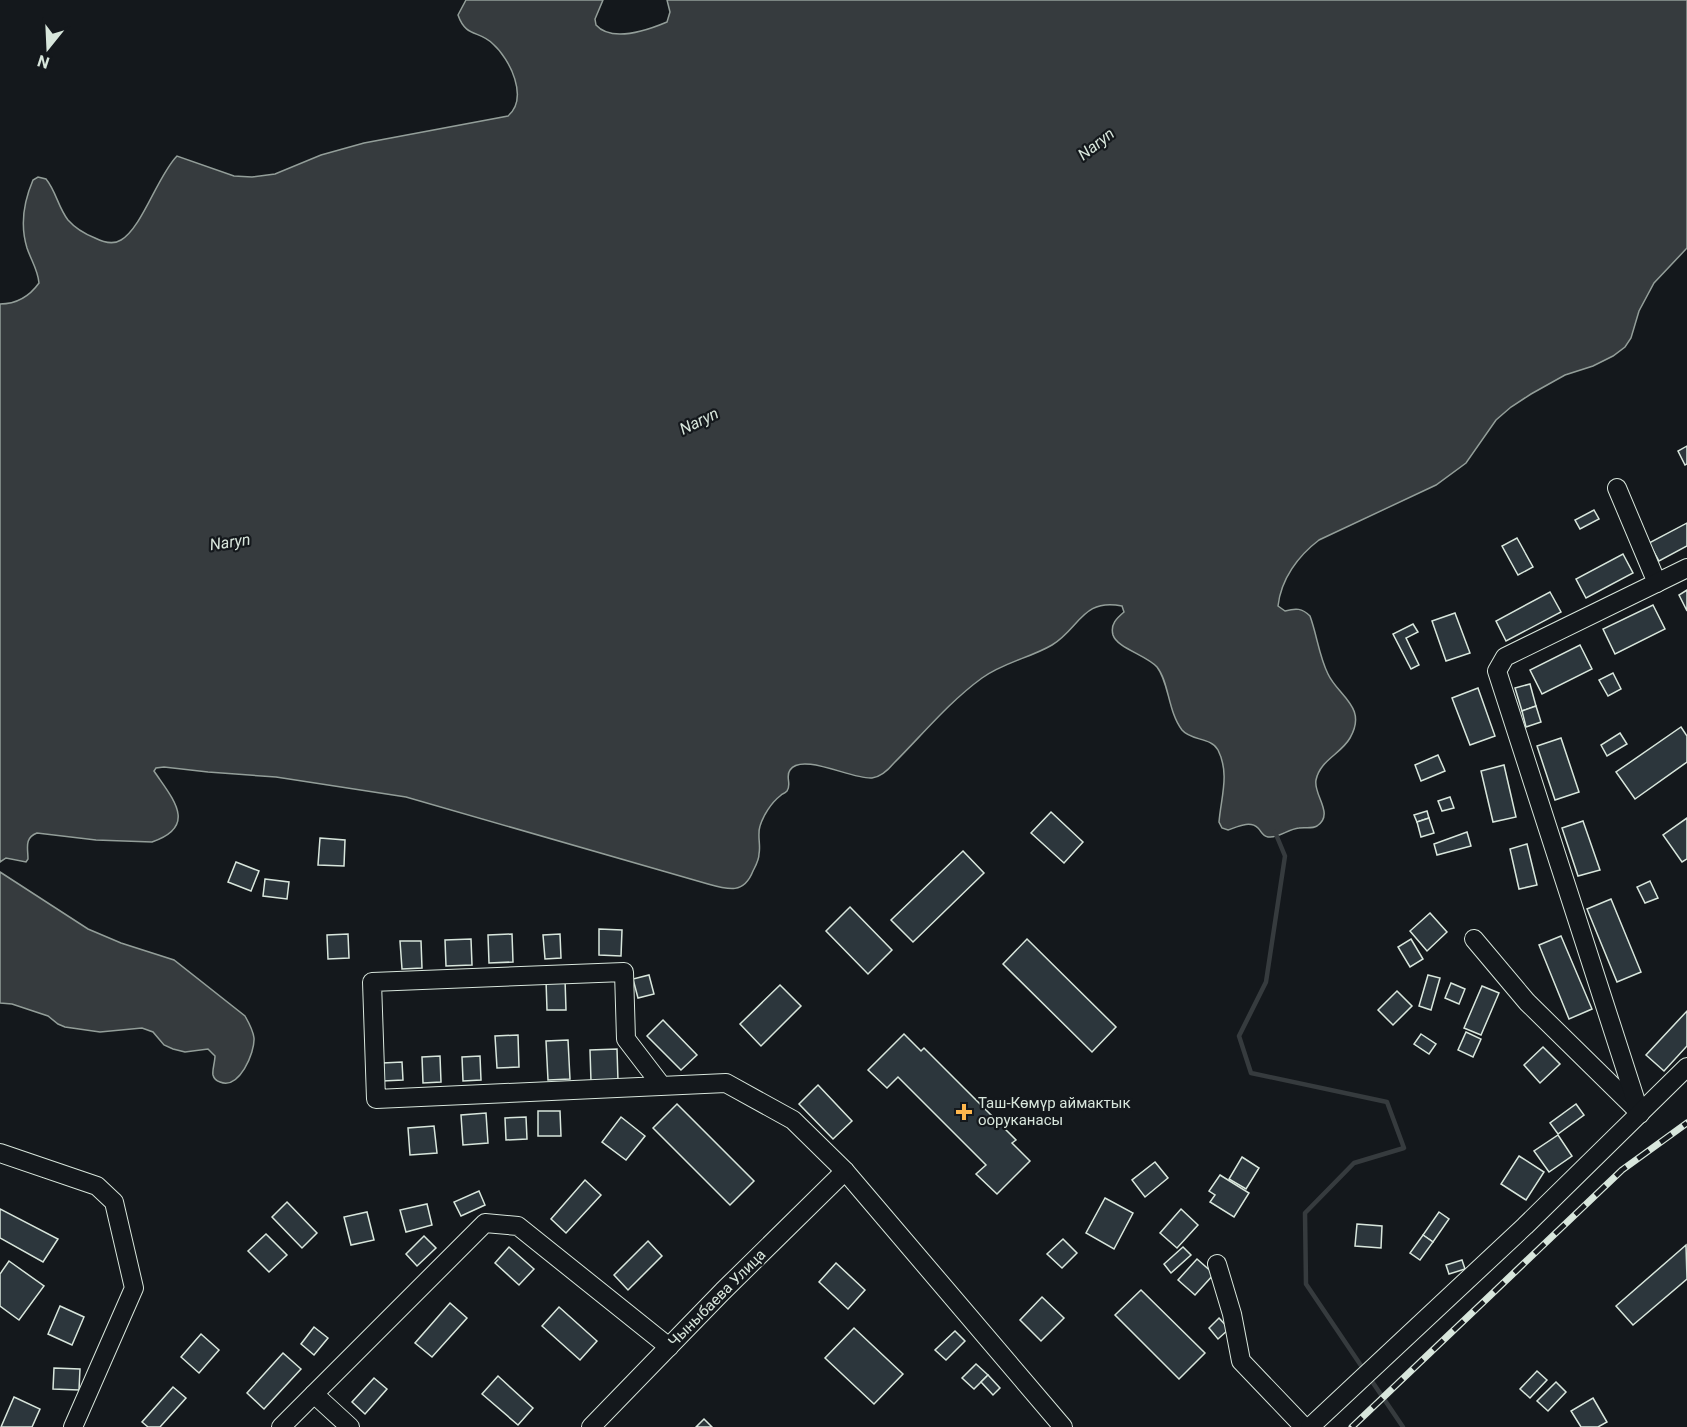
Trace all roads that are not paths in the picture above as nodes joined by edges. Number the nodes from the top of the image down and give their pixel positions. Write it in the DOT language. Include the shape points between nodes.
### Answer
graph roads {
  1 [pos="1617,488"];
  2 [pos="1687,568"];
  3 [pos="1658,583"];
  4 [pos="1473,939"];
  5 [pos="1687,1067"];
  6 [pos="662,1086"];
  7 [pos="1640,1114"];
  8 [pos="0,1154"];
  9 [pos="845,1171"];
  10 [pos="1217,1264"];
  11 [pos="669,1347"];
  12 [pos="314,1394"];
  13 [pos="74,1426"];
  14 [pos="280,1427"];
  15 [pos="350,1427"];
  16 [pos="591,1427"];
  17 [pos="1063,1427"];
  18 [pos="1304,1427"];
  19 [pos="1310,1427"];
  1 -- 3 [label="street"];
  2 -- 3 [label="street"];
  3 -- 7 [label="street" via="1505,657 1497,671"];
  4 -- 7 [label="street" via="1527,1002"];
  5 -- 7 [label="street"];
  6 -- 6 [label="street" via="626,1039 624,972 372,982 375,1099"];
  6 -- 9 [label="street" via="726,1083 793,1120"];
  7 -- 19 [label="street"];
  8 -- 13 [label="street" via="97,1186 114,1202 134,1288"];
  9 -- 11 [label="street, Чыныбаева Улица"];
  9 -- 17 [label="street"];
  10 -- 18 [label="street" via="1241,1361"];
  11 -- 12 [label="street" via="518,1226 485,1223"];
  11 -- 16 [label="street, Чыныбаева Улица"];
  12 -- 14 [label="street"];
  12 -- 15 [label="street"];
}
